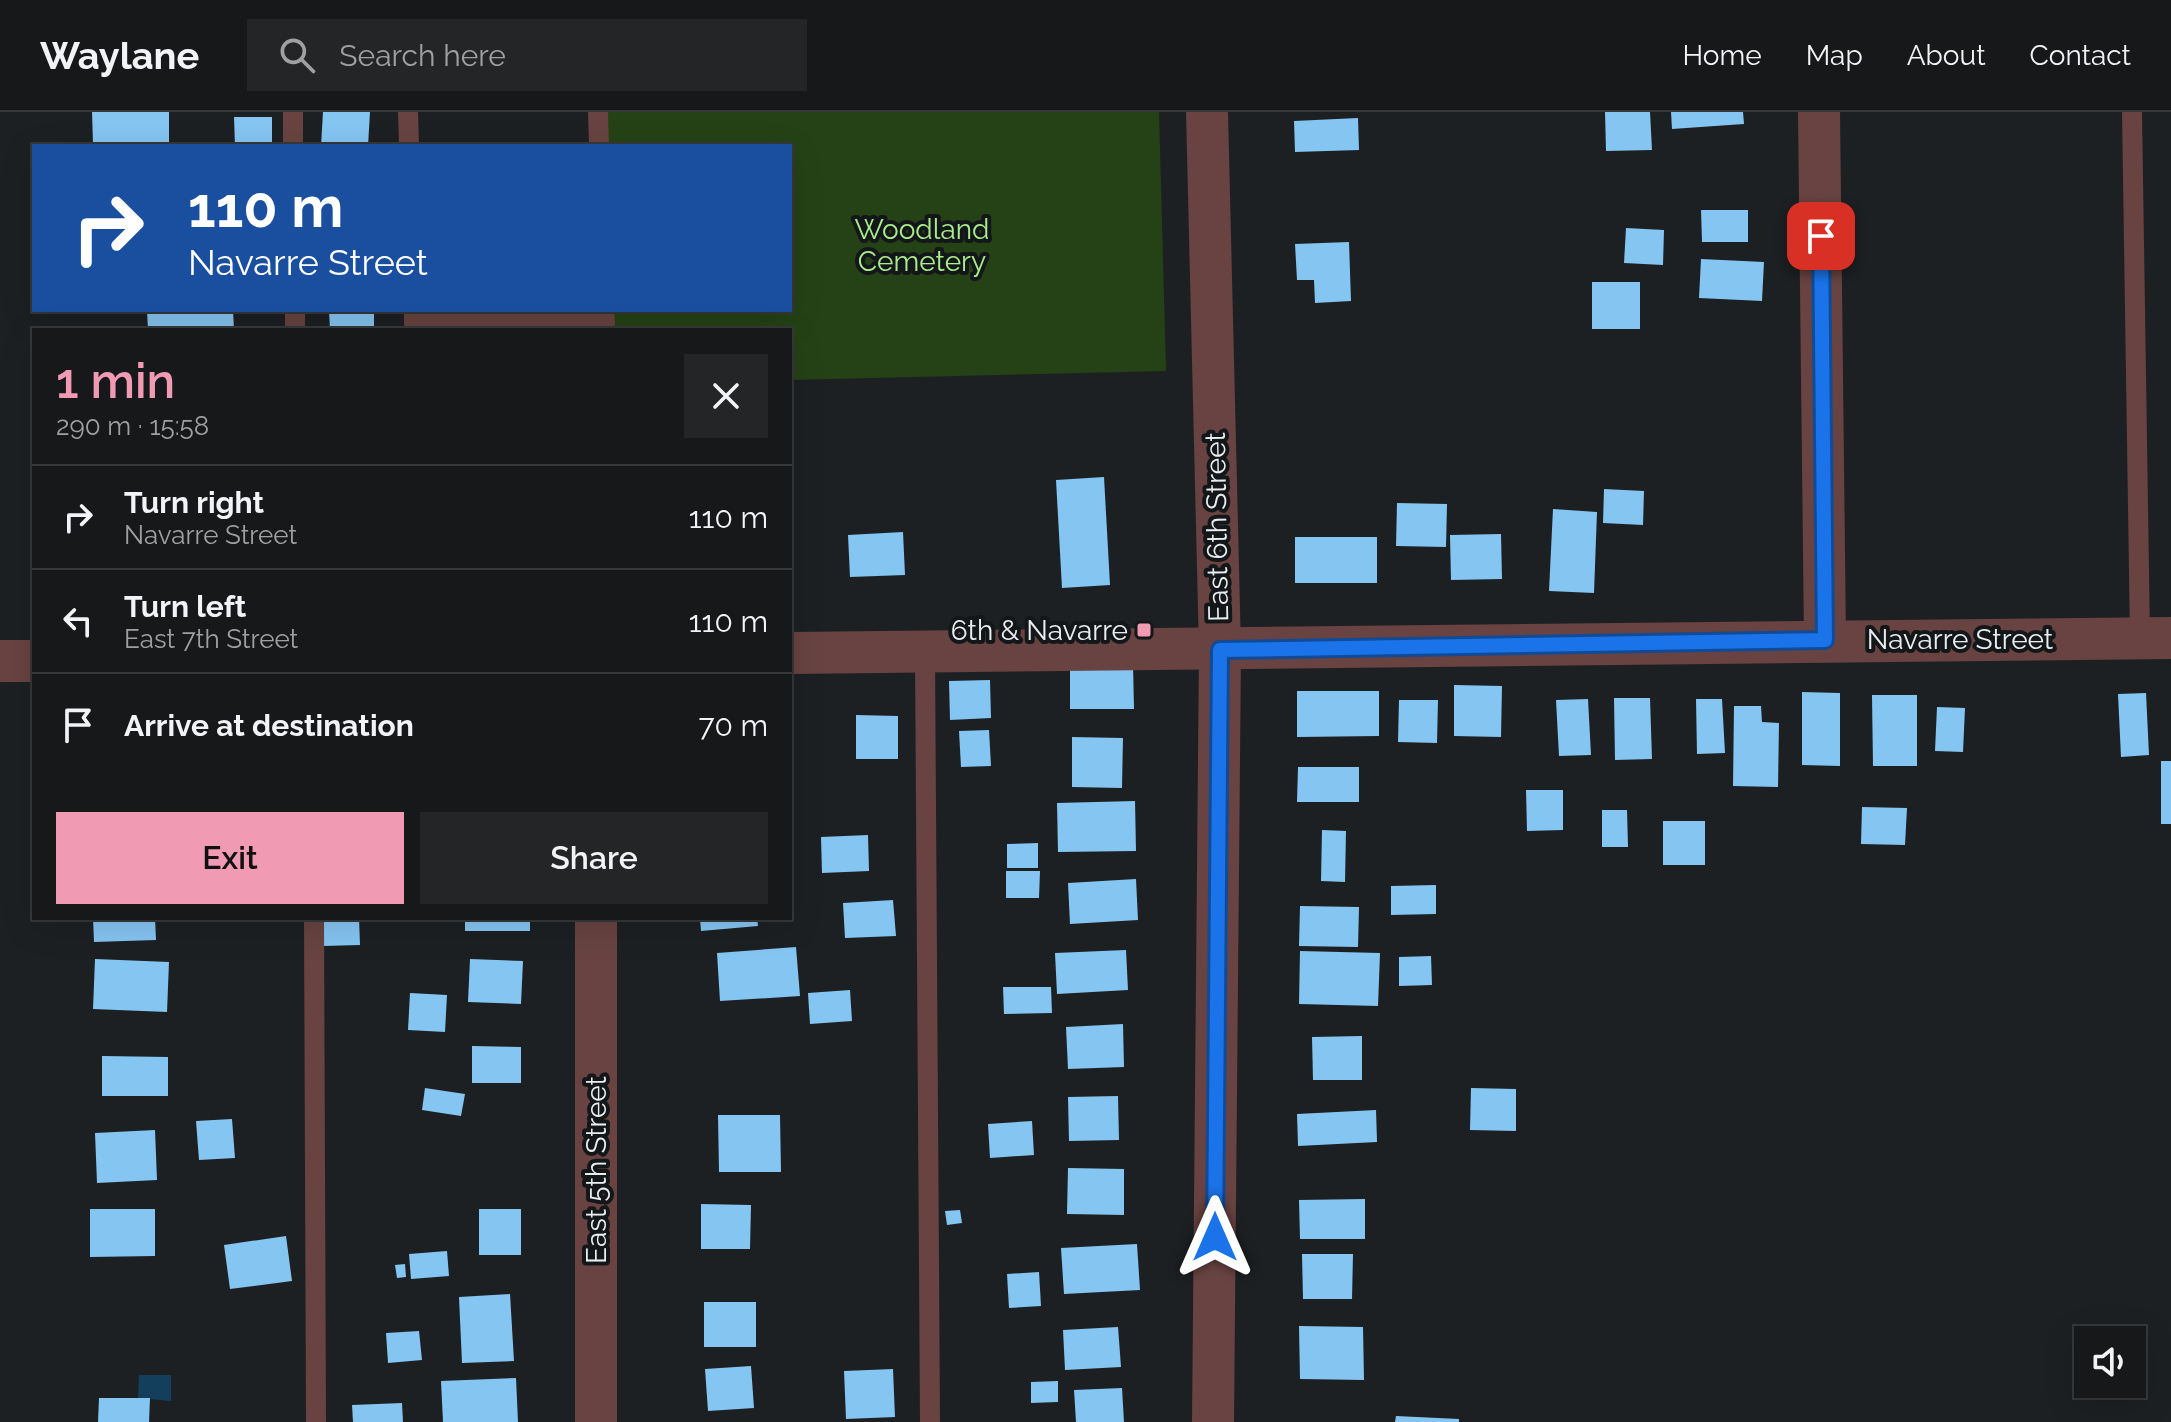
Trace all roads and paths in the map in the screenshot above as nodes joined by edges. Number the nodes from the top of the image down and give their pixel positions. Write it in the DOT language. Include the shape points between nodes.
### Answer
graph roads {
  1 [pos="293,112"];
  2 [pos="408,112"];
  3 [pos="598,112"];
  4 [pos="1207,112"];
  5 [pos="1819,112"];
  6 [pos="2132,112"];
  7 [pos="293,144"];
  8 [pos="409,144"];
  9 [pos="599,144"];
  10 [pos="414,312"];
  11 [pos="604,312"];
  12 [pos="2156,638"];
  13 [pos="1825,640"];
  14 [pos="1220,650"];
  15 [pos="925,652"];
  16 [pos="792,653"];
  17 [pos="0,661"];
  18 [pos="32,661"];
  19 [pos="314,920"];
  20 [pos="596,920"];
  21 [pos="316,1422"];
  22 [pos="596,1422"];
  23 [pos="930,1422"];
  24 [pos="1213,1422"];
  1 -- 7 [label="lane"];
  2 -- 8 [label="lane"];
  3 -- 9 [label="lane"];
  4 -- 14 [label="street, East 6th Street"];
  5 -- 13 [label="street"];
  6 -- 12 [label="lane"];
  10 -- 11 [label="lane" via="414,324 605,323"];
  12 -- 13 [label="street, Navarre Street"];
  13 -- 14 [label="street, Navarre Street"];
  14 -- 15 [label="street, Navarre Street"];
  14 -- 24 [label="street, East 6th Street"];
  15 -- 16 [label="street, Navarre Street"];
  15 -- 23 [label="lane"];
  17 -- 18 [label="street"];
  19 -- 21 [label="lane"];
  20 -- 22 [label="street, East 5th Street"];
}
